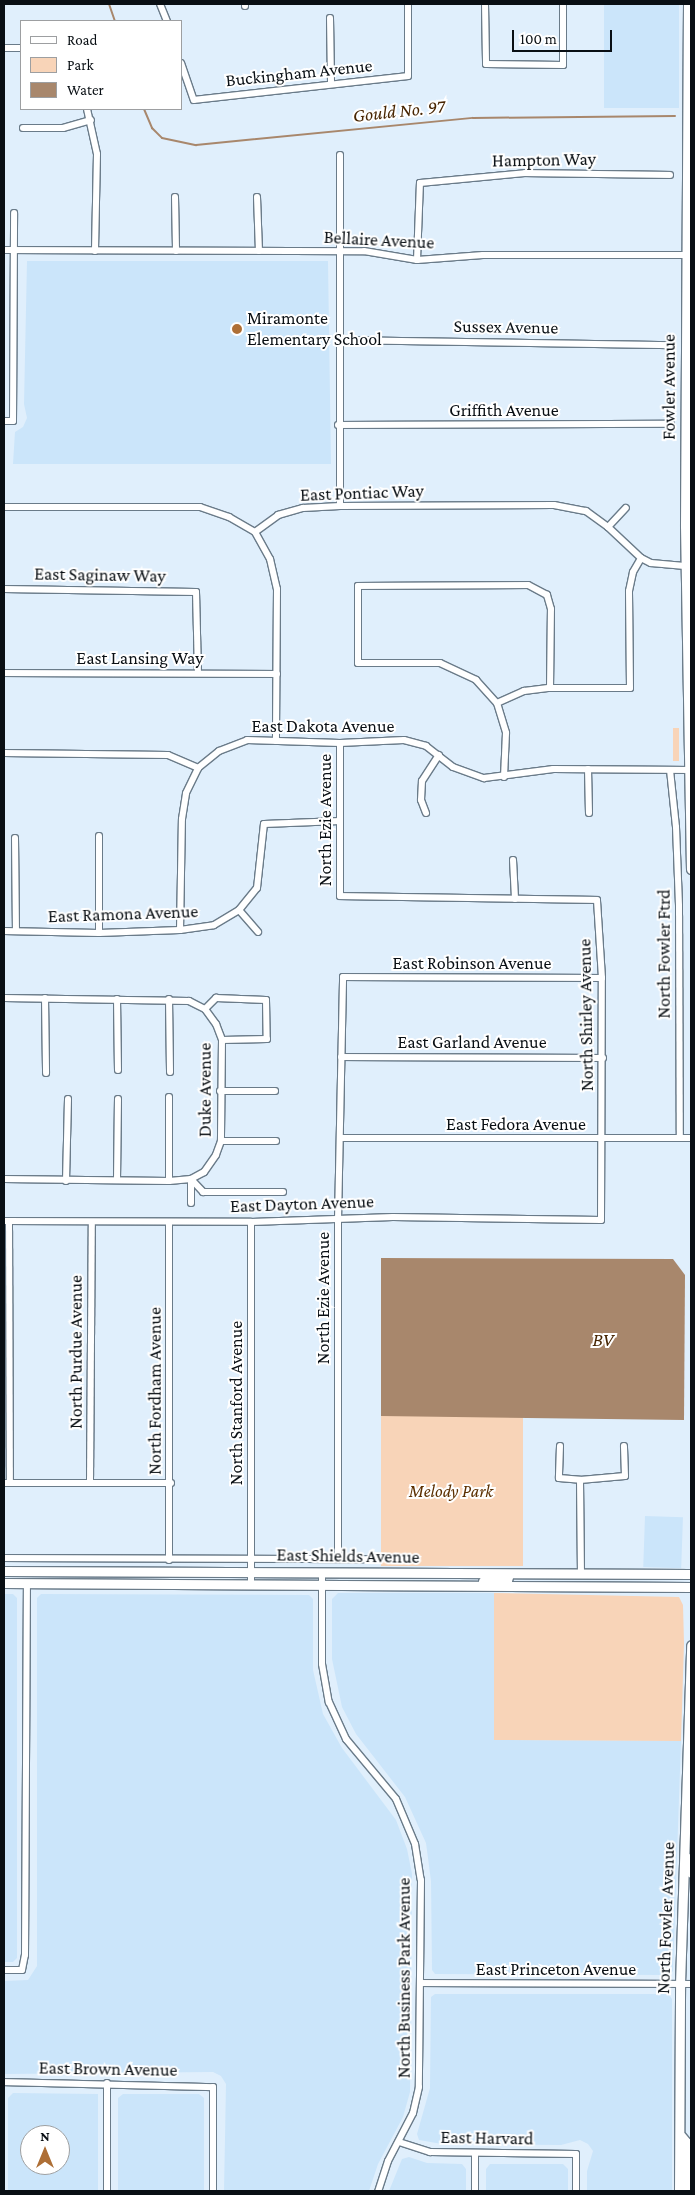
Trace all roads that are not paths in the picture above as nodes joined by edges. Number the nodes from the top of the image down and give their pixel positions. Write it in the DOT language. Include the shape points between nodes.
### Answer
graph roads {
  1 [pos="160,4"];
  2 [pos="408,4"];
  3 [pos="485,4"];
  4 [pos="563,4"];
  5 [pos="688,4"];
  6 [pos="330,18"];
  7 [pos="167,20"];
  8 [pos="4,48"];
  9 [pos="20,48"];
  10 [pos="182,66"];
  11 [pos="332,84"];
  12 [pos="689,96"];
  13 [pos="87,110"];
  14 [pos="91,120"];
  15 [pos="23,128"];
  16 [pos="340,155"];
  17 [pos="670,175"];
  18 [pos="175,197"];
  19 [pos="257,197"];
  20 [pos="14,213"];
  21 [pos="4,250"];
  22 [pos="14,250"];
  23 [pos="96,251"];
  24 [pos="176,251"];
  25 [pos="259,251"];
  26 [pos="340,251"];
  27 [pos="690,257"];
  28 [pos="417,260"];
  29 [pos="340,340"];
  30 [pos="672,344"];
  31 [pos="686,396"];
  32 [pos="4,421"];
  33 [pos="671,424"];
  34 [pos="338,425"];
  35 [pos="691,473"];
  36 [pos="340,506"];
  37 [pos="4,507"];
  38 [pos="626,508"];
  39 [pos="608,527"];
  40 [pos="255,532"];
  41 [pos="641,558"];
  42 [pos="689,566"];
  43 [pos="4,589"];
  44 [pos="4,673"];
  45 [pos="198,673"];
  46 [pos="277,674"];
  47 [pos="550,688"];
  48 [pos="497,703"];
  49 [pos="276,741"];
  50 [pos="340,743"];
  51 [pos="4,753"];
  52 [pos="439,756"];
  53 [pos="198,768"];
  54 [pos="588,769"];
  55 [pos="670,770"];
  56 [pos="690,770"];
  57 [pos="504,777"];
  58 [pos="426,813"];
  59 [pos="589,813"];
  60 [pos="340,821"];
  61 [pos="99,836"];
  62 [pos="15,838"];
  63 [pos="513,860"];
  64 [pos="691,869"];
  65 [pos="514,899"];
  66 [pos="239,910"];
  67 [pos="180,930"];
  68 [pos="4,931"];
  69 [pos="16,931"];
  70 [pos="258,932"];
  71 [pos="99,933"];
  72 [pos="343,977"];
  73 [pos="602,978"];
  74 [pos="4,998"];
  75 [pos="45,998"];
  76 [pos="117,999"];
  77 [pos="169,999"];
  78 [pos="205,1009"];
  79 [pos="222,1040"];
  80 [pos="341,1057"];
  81 [pos="603,1058"];
  82 [pos="118,1070"];
  83 [pos="170,1072"];
  84 [pos="46,1073"];
  85 [pos="220,1091"];
  86 [pos="275,1091"];
  87 [pos="169,1097"];
  88 [pos="68,1099"];
  89 [pos="118,1099"];
  90 [pos="340,1138"];
  91 [pos="680,1138"];
  92 [pos="691,1138"];
  93 [pos="603,1140"];
  94 [pos="221,1141"];
  95 [pos="276,1141"];
  96 [pos="4,1179"];
  97 [pos="191,1179"];
  98 [pos="117,1180"];
  99 [pos="66,1181"];
  100 [pos="169,1181"];
  101 [pos="283,1192"];
  102 [pos="191,1202"];
  103 [pos="338,1220"];
  104 [pos="601,1220"];
  105 [pos="6,1221"];
  106 [pos="92,1222"];
  107 [pos="169,1222"];
  108 [pos="251,1222"];
  109 [pos="560,1446"];
  110 [pos="624,1446"];
  111 [pos="580,1480"];
  112 [pos="7,1483"];
  113 [pos="90,1483"];
  114 [pos="171,1483"];
  115 [pos="4,1558"];
  116 [pos="251,1559"];
  117 [pos="338,1559"];
  118 [pos="374,1559"];
  119 [pos="168,1560"];
  120 [pos="251,1570"];
  121 [pos="4,1571"];
  122 [pos="322,1573"];
  123 [pos="509,1574"];
  124 [pos="581,1574"];
  125 [pos="691,1574"];
  126 [pos="4,1583"];
  127 [pos="28,1583"];
  128 [pos="251,1584"];
  129 [pos="322,1585"];
  130 [pos="421,1587"];
  131 [pos="691,1587"];
  132 [pos="691,1645"];
  133 [pos="687,1781"];
  134 [pos="691,1810"];
  135 [pos="691,1823"];
  136 [pos="691,1873"];
  137 [pos="4,1970"];
  138 [pos="420,1983"];
  139 [pos="680,1984"];
  140 [pos="691,1984"];
  141 [pos="4,2082"];
  142 [pos="107,2083"];
  143 [pos="680,2134"];
  144 [pos="399,2142"];
  145 [pos="475,2153"];
  146 [pos="108,2191"];
  147 [pos="213,2191"];
  148 [pos="378,2191"];
  149 [pos="475,2191"];
  150 [pos="576,2191"];
  151 [pos="679,2191"];
  152 [pos="687,2191"];
  1 -- 7 [label="street"];
  2 -- 11 [label="street, Buckingham Avenue" via="408,76"];
  3 -- 4 [label="street" via="486,64 563,65"];
  5 -- 12 [label="main road, Fowler Avenue"];
  6 -- 11 [label="street"];
  8 -- 9 [label="street"];
  10 -- 11 [label="street, Buckingham Avenue" via="194,100"];
  12 -- 27 [label="main road, Fowler Avenue"];
  13 -- 14 [label="street"];
  14 -- 15 [label="street" via="63,128"];
  14 -- 23 [label="street" via="97,154"];
  16 -- 26 [label="street"];
  17 -- 28 [label="street, Hampton Way" via="525,173 420,183"];
  18 -- 24 [label="street"];
  19 -- 25 [label="street"];
  20 -- 22 [label="street"];
  21 -- 22 [label="street, Bellaire Avenue"];
  22 -- 23 [label="street, Bellaire Avenue"];
  22 -- 32 [label="street" via="13,421"];
  23 -- 24 [label="street, Bellaire Avenue"];
  24 -- 25 [label="street, Bellaire Avenue"];
  25 -- 26 [label="street, Bellaire Avenue"];
  26 -- 28 [label="street, Bellaire Avenue" via="364,251"];
  26 -- 29 [label="street"];
  27 -- 28 [label="street, Bellaire Avenue" via="483,255"];
  27 -- 31 [label="main road, Fowler Avenue"];
  29 -- 30 [label="street, Sussex Avenue"];
  29 -- 34 [label="street"];
  31 -- 35 [label="main road" via="691,423"];
  31 -- 42 [label="main road, Fowler Avenue"];
  33 -- 34 [label="street, Griffith Avenue"];
  34 -- 36 [label="street"];
  36 -- 39 [label="street, East Pontiac Way" via="554,505 586,512"];
  36 -- 40 [label="street, East Pontiac Way" via="304,508 278,515"];
  37 -- 40 [label="street" via="200,507 229,517"];
  38 -- 39 [label="street"];
  39 -- 41 [label="street, East Pontiac Way"];
  40 -- 46 [label="street" via="270,559 277,589"];
  41 -- 42 [label="street, East Pontiac Way" via="660,565"];
  41 -- 47 [label="street" via="633,572 629,591 630,688"];
  42 -- 56 [label="main road, Fowler Avenue"];
  43 -- 45 [label="street, East Saginaw Way" via="196,592"];
  44 -- 45 [label="street, East Lansing Way"];
  45 -- 46 [label="street, East Lansing Way"];
  46 -- 49 [label="street"];
  47 -- 48 [label="street" via="524,691"];
  47 -- 48 [label="street" via="551,609 547,595 528,586 358,586 358,663 440,663 476,680"];
  48 -- 57 [label="street" via="506,733"];
  49 -- 50 [label="street, East Dakota Avenue"];
  49 -- 53 [label="street, East Dakota Avenue" via="248,740 219,750"];
  50 -- 52 [label="street, East Dakota Avenue" via="416,741"];
  50 -- 60 [label="street, North Ezie Avenue"];
  51 -- 53 [label="street" via="168,755"];
  52 -- 57 [label="street, East Dakota Avenue" via="472,775"];
  52 -- 58 [label="street" via="422,781 421,800"];
  53 -- 67 [label="street" via="186,793 182,819"];
  54 -- 55 [label="street, East Dakota Avenue"];
  54 -- 57 [label="street, East Dakota Avenue" via="539,770"];
  54 -- 59 [label="street"];
  55 -- 56 [label="street, East Dakota Avenue"];
  55 -- 91 [label="street, North Fowler Ftrd" via="679,906"];
  56 -- 64 [label="main road"];
  60 -- 65 [label="street, North Ezie Avenue" via="340,896"];
  60 -- 66 [label="street, East Ramona Avenue" via="264,824 257,888"];
  61 -- 71 [label="street"];
  62 -- 69 [label="street"];
  63 -- 65 [label="street"];
  65 -- 73 [label="street, North Shirley Avenue" via="597,900"];
  66 -- 67 [label="street, East Ramona Avenue" via="214,925"];
  66 -- 70 [label="street"];
  67 -- 71 [label="street, East Ramona Avenue"];
  68 -- 69 [label="street, East Ramona Avenue"];
  69 -- 71 [label="street, East Ramona Avenue"];
  72 -- 73 [label="street, East Robinson Avenue"];
  72 -- 80 [label="street, North Ezie Avenue"];
  73 -- 81 [label="street, North Shirley Avenue"];
  74 -- 75 [label="street"];
  75 -- 76 [label="street"];
  75 -- 84 [label="street"];
  76 -- 77 [label="street"];
  76 -- 82 [label="street"];
  77 -- 78 [label="street" via="190,1001"];
  77 -- 83 [label="street"];
  78 -- 79 [label="street, Duke Avenue"];
  78 -- 79 [label="street" via="216,998 266,1000 267,1038"];
  79 -- 85 [label="street, Duke Avenue"];
  80 -- 81 [label="street, East Garland Avenue"];
  80 -- 90 [label="street, North Ezie Avenue"];
  81 -- 93 [label="street, North Shirley Avenue"];
  85 -- 86 [label="street"];
  85 -- 94 [label="street, Duke Avenue"];
  87 -- 100 [label="street"];
  88 -- 99 [label="street"];
  89 -- 98 [label="street"];
  90 -- 93 [label="street, East Fedora Avenue"];
  90 -- 103 [label="street, North Ezie Avenue"];
  91 -- 92 [label="street, East Fedora Avenue"];
  91 -- 93 [label="street, East Fedora Avenue"];
  93 -- 104 [label="street, North Shirley Avenue"];
  94 -- 95 [label="street"];
  94 -- 97 [label="street, Duke Avenue" via="204,1172"];
  96 -- 99 [label="street"];
  97 -- 100 [label="street"];
  97 -- 101 [label="street" via="203,1192"];
  97 -- 102 [label="street"];
  98 -- 99 [label="street"];
  98 -- 100 [label="street"];
  103 -- 104 [label="street, East Dayton Avenue" via="393,1217"];
  103 -- 108 [label="street, East Dayton Avenue"];
  103 -- 117 [label="street, North Ezie Avenue"];
  105 -- 106 [label="street, East Dayton Avenue"];
  105 -- 112 [label="street"];
  106 -- 107 [label="street, East Dayton Avenue"];
  106 -- 113 [label="street, North Purdue Avenue"];
  107 -- 108 [label="street, East Dayton Avenue"];
  107 -- 114 [label="street, North Fordham Avenue"];
  108 -- 116 [label="street, North Stanford Avenue"];
  109 -- 111 [label="street" via="559,1478"];
  110 -- 111 [label="street" via="625,1476"];
  111 -- 124 [label="street"];
  112 -- 113 [label="street"];
  113 -- 114 [label="street"];
  114 -- 119 [label="street, North Fordham Avenue"];
  115 -- 119 [label="street, East Shields Avenue"];
  116 -- 117 [label="street, East Shields Avenue"];
  116 -- 119 [label="street, East Shields Avenue"];
  116 -- 120 [label="street, North Stanford Avenue"];
  117 -- 118 [label="street, East Shields Avenue"];
  120 -- 121 [label="main road, East Shields Avenue"];
  120 -- 122 [label="main road, East Shields Avenue"];
  120 -- 128 [label="street, North Stanford Avenue"];
  122 -- 123 [label="main road, East Shields Avenue"];
  122 -- 129 [label="street, North Business Park Avenue"];
  123 -- 124 [label="main road, East Shields Avenue"];
  123 -- 130 [label="main road" via="507,1580 446,1581"];
  124 -- 125 [label="main road, East Shields Avenue"];
  126 -- 127 [label="main road, East Shields Avenue"];
  127 -- 128 [label="main road, East Shields Avenue"];
  127 -- 137 [label="street" via="26,1955 22,1970"];
  128 -- 129 [label="main road, East Shields Avenue"];
  129 -- 130 [label="main road, East Shields Avenue"];
  129 -- 138 [label="street, North Business Park Avenue" via="322,1664 329,1702 346,1739 396,1799 415,1844 421,1880"];
  130 -- 131 [label="main road, East Shields Avenue"];
  132 -- 133 [label="main road, North Fowler Avenue"];
  133 -- 134 [label="main road"];
  133 -- 139 [label="main road, North Fowler Avenue"];
  135 -- 136 [label="main road"];
  138 -- 139 [label="street, East Princeton Avenue"];
  138 -- 144 [label="street, North Business Park Avenue" via="419,2087 413,2113"];
  139 -- 140 [label="street, East Princeton Avenue"];
  139 -- 143 [label="main road, North Fowler Avenue"];
  141 -- 142 [label="street, East Brown Avenue"];
  142 -- 146 [label="street"];
  142 -- 147 [label="street, East Brown Avenue" via="212,2086"];
  143 -- 151 [label="main road, North Fowler Avenue"];
  143 -- 152 [label="main road" via="686,2142"];
  144 -- 145 [label="street, East Harvard" via="430,2152"];
  144 -- 148 [label="street, North Business Park Avenue"];
  145 -- 149 [label="street"];
  145 -- 150 [label="street, East Harvard" via="576,2154"];
}
